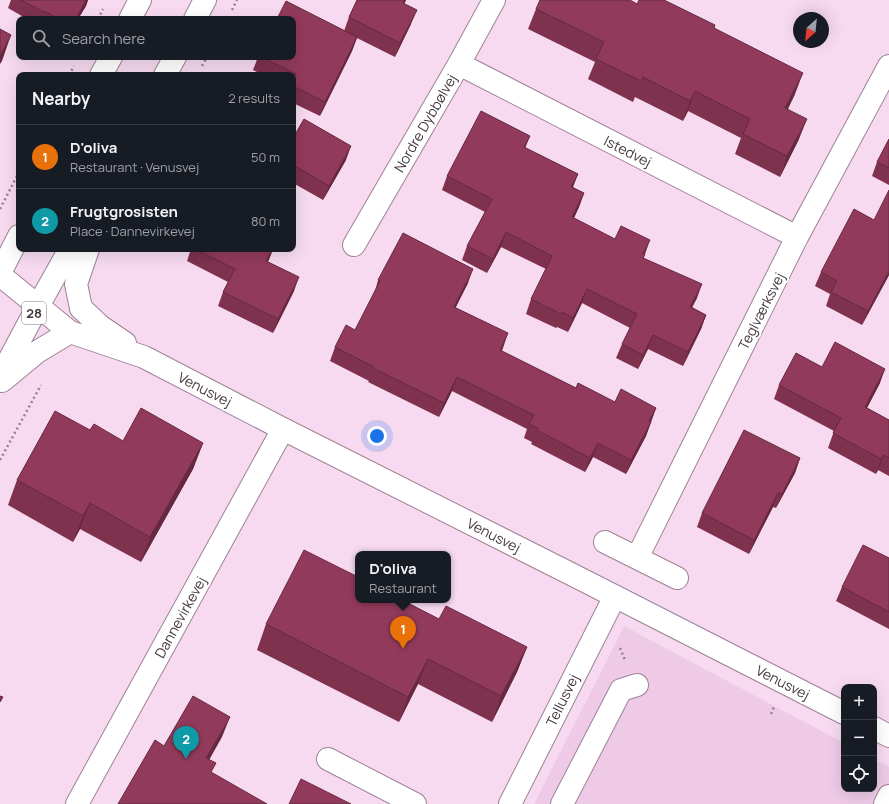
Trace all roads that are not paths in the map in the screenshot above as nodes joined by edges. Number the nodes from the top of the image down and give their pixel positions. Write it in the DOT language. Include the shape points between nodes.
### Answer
graph roads {
  1 [pos="140,0"];
  2 [pos="205,0"];
  3 [pos="494,0"];
  4 [pos="132,16"];
  5 [pos="197,16"];
  6 [pos="109,60"];
  7 [pos="173,60"];
  8 [pos="459,64"];
  9 [pos="889,66"];
  10 [pos="103,72"];
  11 [pos="167,72"];
  12 [pos="797,237"];
  13 [pos="16,242"];
  14 [pos="354,245"];
  15 [pos="68,252"];
  16 [pos="87,252"];
  17 [pos="0,274"];
  18 [pos="38,306"];
  19 [pos="70,332"];
  20 [pos="144,357"];
  21 [pos="0,378"];
  22 [pos="0,383"];
  23 [pos="283,429"];
  24 [pos="605,542"];
  25 [pos="637,558"];
  26 [pos="677,578"];
  27 [pos="615,596"];
  28 [pos="637,685"];
  29 [pos="841,711"];
  30 [pos="877,730"];
  31 [pos="889,736"];
  32 [pos="328,759"];
  33 [pos="889,796"];
  34 [pos="77,804"];
  35 [pos="415,804"];
  36 [pos="510,804"];
  37 [pos="562,804"];
  38 [pos="885,804"];
  1 -- 4 [label="street"];
  2 -- 5 [label="street"];
  3 -- 8 [label="street, Nordre Dybbølvej"];
  6 -- 10 [label="street"];
  7 -- 11 [label="street"];
  8 -- 12 [label="street, Istedvej"];
  8 -- 14 [label="street, Nordre Dybbølvej"];
  9 -- 12 [label="street, Teglværksvej"];
  12 -- 25 [label="street, Teglværksvej"];
  13 -- 17 [label="street"];
  15 -- 18 [label="street, 28"];
  16 -- 20 [label="street, Venusvej" via="76,284 82,308 100,326"];
  17 -- 18 [label="street, Venusvej"];
  18 -- 19 [label="street, Venusvej"];
  18 -- 21 [label="street, 28"];
  19 -- 20 [label="street, Venusvej"];
  19 -- 22 [label="street, 28" via="37,352"];
  20 -- 23 [label="street, Venusvej"];
  23 -- 27 [label="street, Venusvej"];
  23 -- 34 [label="street, Dannevirkevej"];
  24 -- 25 [label="street"];
  25 -- 26 [label="street"];
  27 -- 29 [label="street, Venusvej"];
  27 -- 36 [label="street, Tellusvej"];
  28 -- 37 [label="street" via="620,690"];
  30 -- 31 [label="street"];
  32 -- 35 [label="street"];
  33 -- 38 [label="street"];
}
